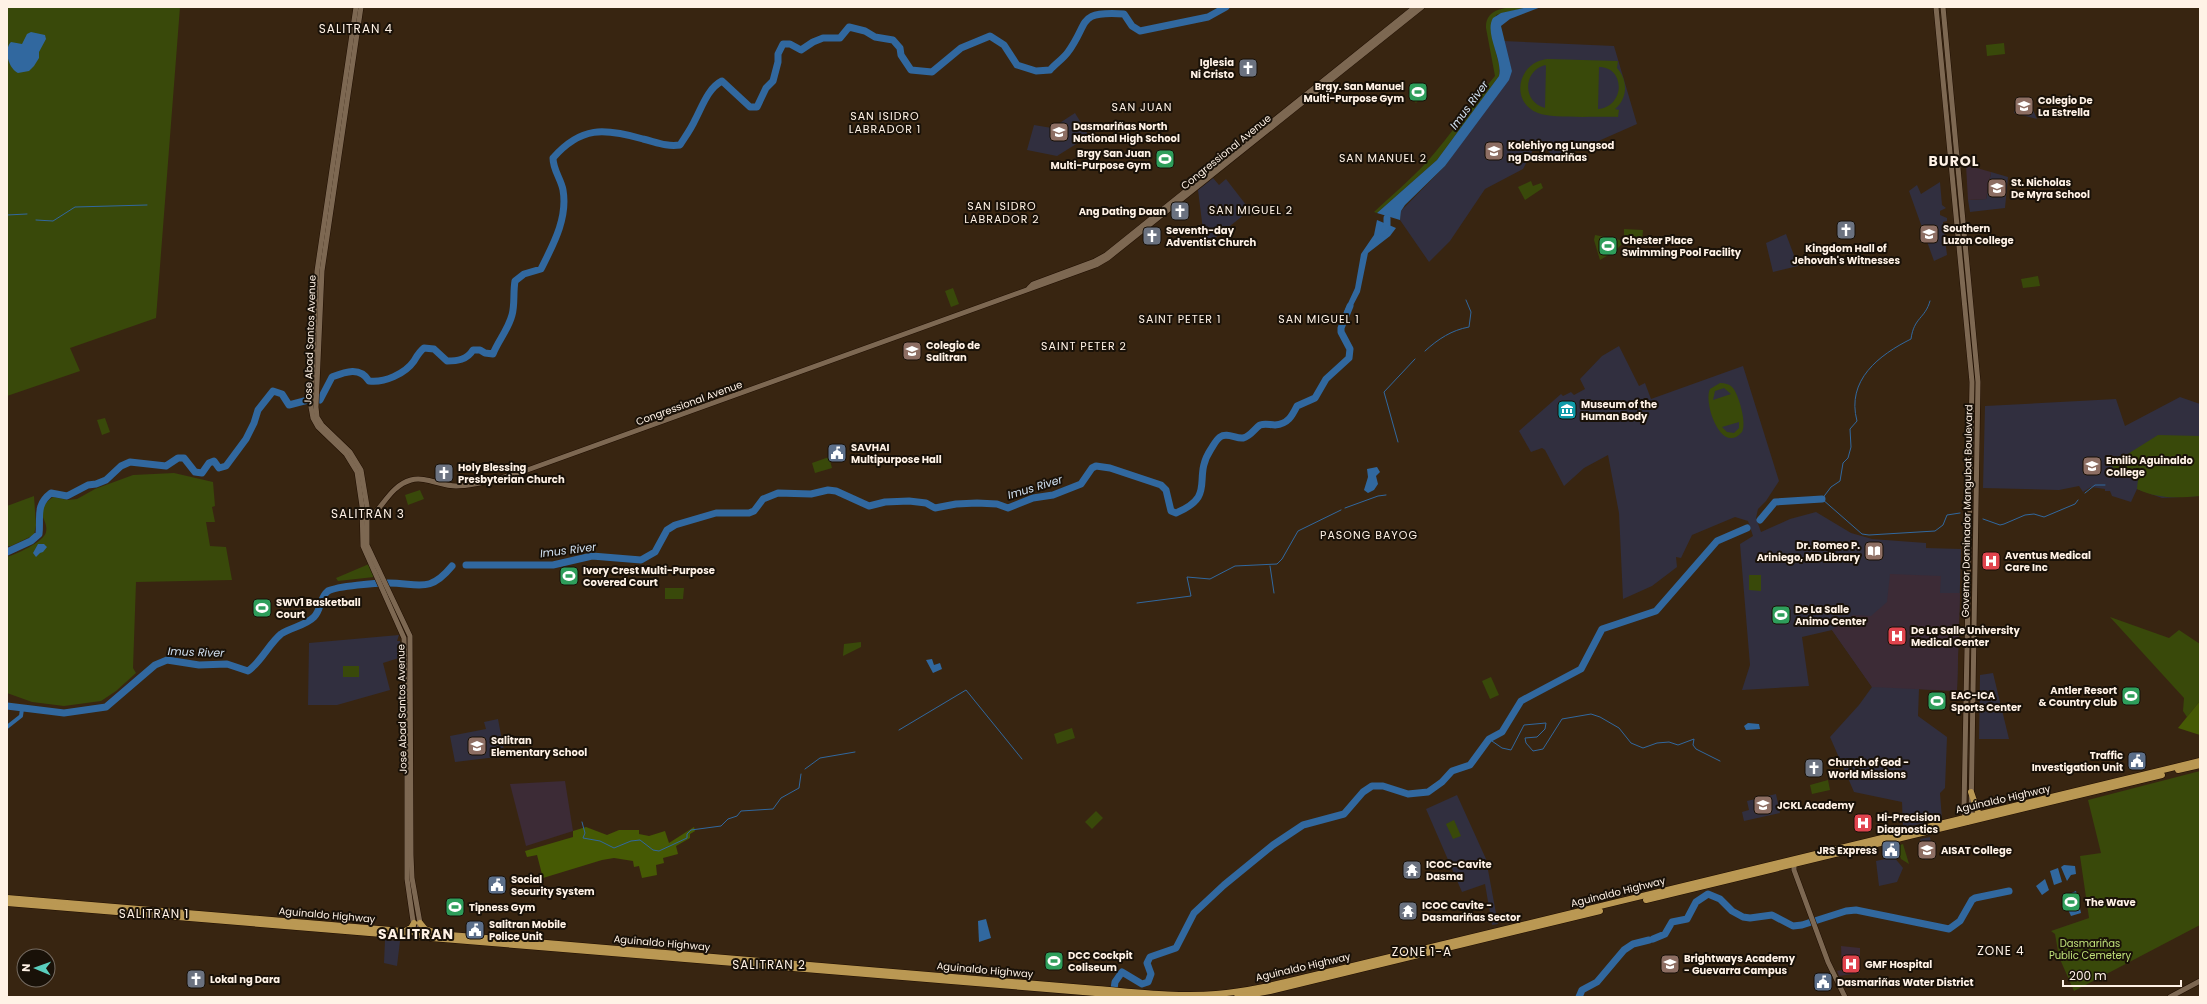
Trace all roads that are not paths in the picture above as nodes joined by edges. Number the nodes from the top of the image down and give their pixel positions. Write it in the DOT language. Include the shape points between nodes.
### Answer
graph roads {
  1 [pos="356,7"];
  2 [pos="362,7"];
  3 [pos="1415,7"];
  4 [pos="1422,7"];
  5 [pos="1936,7"];
  6 [pos="1943,7"];
  7 [pos="350,63"];
  8 [pos="1950,77"];
  9 [pos="1943,78"];
  10 [pos="1029,288"];
  11 [pos="1976,405"];
  12 [pos="365,519"];
  13 [pos="2200,761"];
  14 [pos="2200,765"];
  15 [pos="1970,792"];
  16 [pos="1979,815"];
  17 [pos="1968,819"];
  18 [pos="1794,862"];
  19 [pos="1744,874"];
  20 [pos="7,898"];
  21 [pos="7,903"];
  22 [pos="417,923"];
  23 [pos="404,931"];
  24 [pos="417,934"];
  25 [pos="456,935"];
  26 [pos="2200,980"];
  27 [pos="1107,992"];
  28 [pos="1119,993"];
  29 [pos="1144,997"];
  30 [pos="1237,997"];
  31 [pos="1845,997"];
  32 [pos="2170,997"];
  1 -- 7 [label="main road, Jose Abad Santos Avenue"];
  2 -- 7 [label="main road, Jose Abad Santos Avenue"];
  3 -- 10 [label="main road, Congressional Avenue" via="1106,254 1095,261 1033,284"];
  4 -- 10 [label="main road, Congressional Avenue" via="1108,258 1096,265"];
  5 -- 9 [label="main road, Governor Dominador Mangubat Boulevard"];
  6 -- 8 [label="main road, Governor Dominador Mangubat Boulevard"];
  7 -- 12 [label="main road, Jose Abad Santos Avenue" via="322,271 313,407 319,421 350,452 361,470 365,486"];
  8 -- 9 [label="main road"];
  8 -- 11 [label="main road, Governor Dominador Mangubat Boulevard" via="1978,366"];
  9 -- 11 [label="main road, Governor Dominador Mangubat Boulevard"];
  10 -- 12 [label="main road, Congressional Avenue" via="519,473 461,486 422,479 411,480 393,489 374,514"];
  11 -- 15 [label="main road, Governor Dominador Mangubat Boulevard"];
  11 -- 17 [label="main road, Governor Dominador Mangubat Boulevard" via="1965,686"];
  12 -- 22 [label="main road, Jose Abad Santos Avenue" via="367,545 388,595 407,628 410,641 411,855"];
  13 -- 16 [label="highway, Aguinaldo Highway"];
  14 -- 17 [label="highway, Aguinaldo Highway"];
  15 -- 16 [label="highway"];
  15 -- 17 [label="main road, Governor Dominador Mangubat Boulevard"];
  16 -- 17 [label="highway, Aguinaldo Highway"];
  17 -- 18 [label="highway, Aguinaldo Highway"];
  18 -- 19 [label="highway, Aguinaldo Highway"];
  18 -- 31 [label="main road" via="1814,926"];
  19 -- 28 [label="highway, Aguinaldo Highway" via="1244,991 1181,995"];
  19 -- 30 [label="highway, Aguinaldo Highway" via="1291,986"];
  20 -- 23 [label="highway, Aguinaldo Highway"];
  21 -- 24 [label="highway, Aguinaldo Highway"];
  22 -- 23 [label="highway"];
  22 -- 24 [label="main road, Jose Abad Santos Avenue"];
  22 -- 25 [label="highway" via="427,930"];
  23 -- 24 [label="highway, Aguinaldo Highway"];
  24 -- 25 [label="highway, Aguinaldo Highway"];
  24 -- 27 [label="highway, Aguinaldo Highway"];
  25 -- 27 [label="highway, Aguinaldo Highway"];
  26 -- 32 [label="main road"];
  27 -- 28 [label="highway, Aguinaldo Highway"];
  28 -- 29 [label="highway, Aguinaldo Highway"];
}
